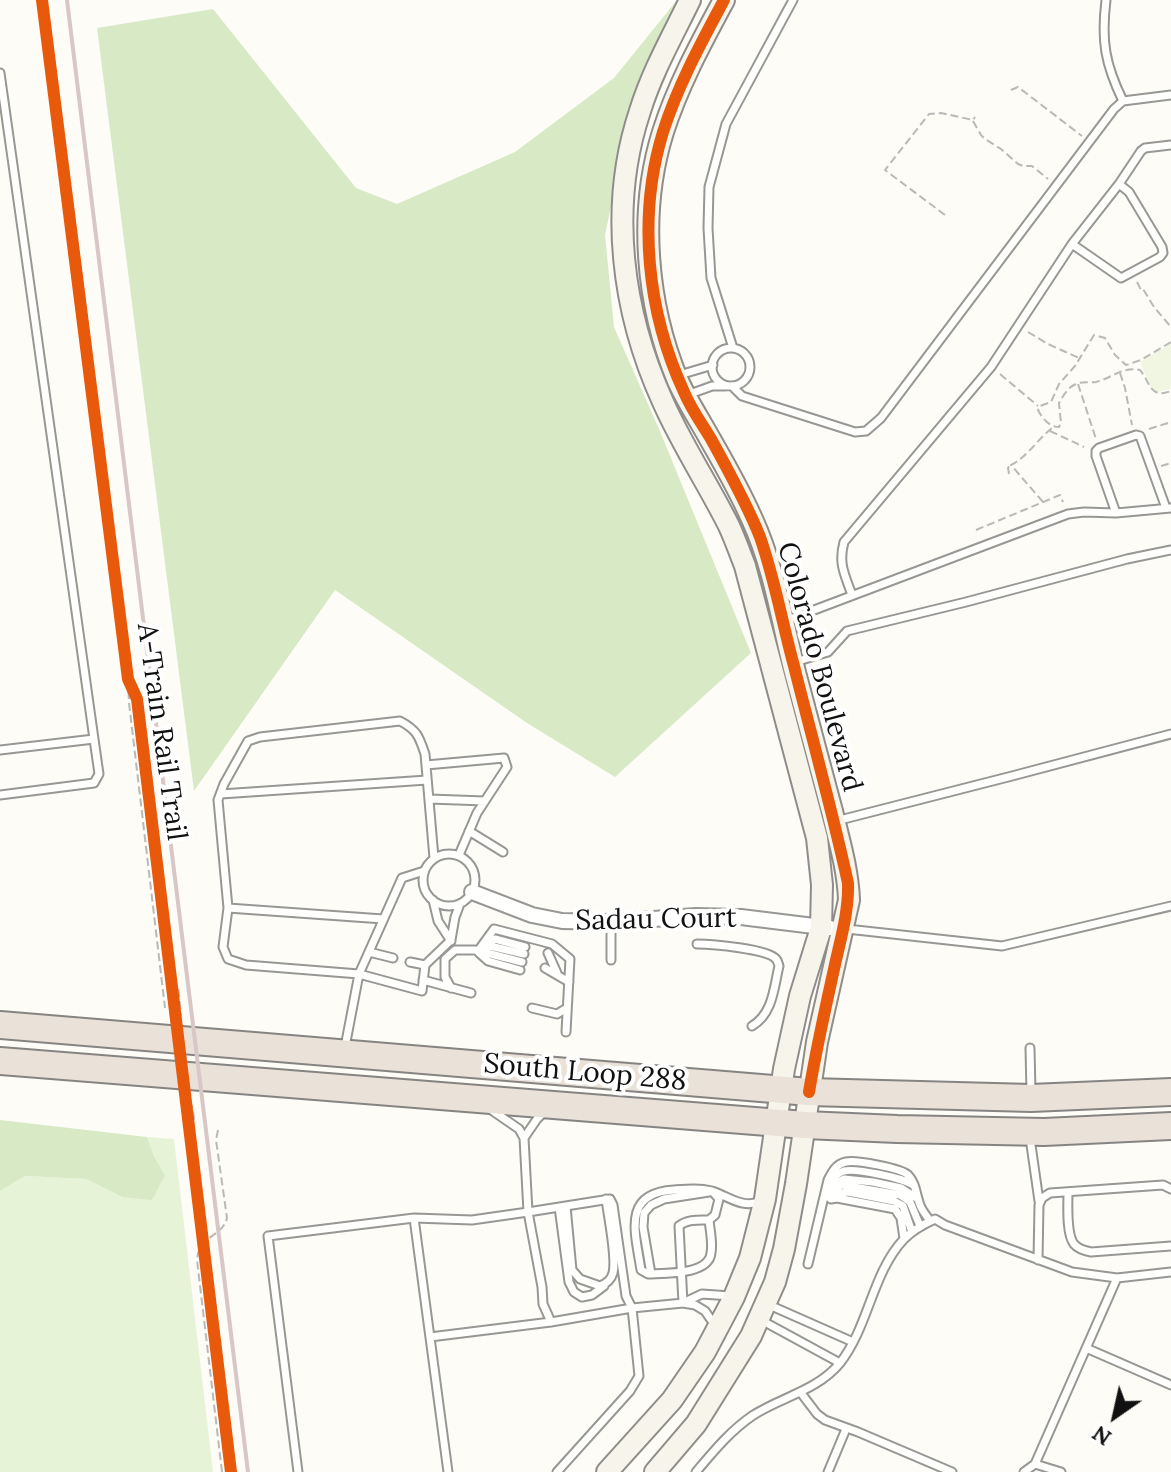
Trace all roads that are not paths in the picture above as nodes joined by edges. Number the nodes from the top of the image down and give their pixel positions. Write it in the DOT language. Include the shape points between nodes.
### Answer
graph roads {
  1 [pos="690,0"];
  2 [pos="724,0"];
  3 [pos="793,0"];
  4 [pos="1106,0"];
  5 [pos="0,73"];
  6 [pos="1171,95"];
  7 [pos="1123,101"];
  8 [pos="1171,145"];
  9 [pos="1119,184"];
  10 [pos="1072,244"];
  11 [pos="733,348"];
  12 [pos="713,365"];
  13 [pos="676,376"];
  14 [pos="655,383"];
  15 [pos="730,386"];
  16 [pos="685,396"];
  17 [pos="663,403"];
  18 [pos="1168,508"];
  19 [pos="1116,513"];
  20 [pos="1171,550"];
  21 [pos="852,595"];
  22 [pos="783,621"];
  23 [pos="761,627"];
  24 [pos="793,663"];
  25 [pos="1171,734"];
  26 [pos="94,739"];
  27 [pos="0,750"];
  28 [pos="426,765"];
  29 [pos="427,780"];
  30 [pos="221,794"];
  31 [pos="0,795"];
  32 [pos="429,799"];
  33 [pos="485,801"];
  34 [pos="834,821"];
  35 [pos="469,831"];
  36 [pos="503,852"];
  37 [pos="459,855"];
  38 [pos="434,858"];
  39 [pos="424,871"];
  40 [pos="472,892"];
  41 [pos="433,900"];
  42 [pos="460,904"];
  43 [pos="1171,906"];
  44 [pos="228,908"];
  45 [pos="383,919"];
  46 [pos="611,922"];
  47 [pos="821,928"];
  48 [pos="843,928"];
  49 [pos="451,940"];
  50 [pos="697,944"];
  51 [pos="455,950"];
  52 [pos="478,951"];
  53 [pos="369,952"];
  54 [pos="548,956"];
  55 [pos="393,958"];
  56 [pos="611,960"];
  57 [pos="410,962"];
  58 [pos="425,965"];
  59 [pos="544,972"];
  60 [pos="359,974"];
  61 [pos="557,975"];
  62 [pos="423,980"];
  63 [pos="569,982"];
  64 [pos="451,988"];
  65 [pos="471,993"];
  66 [pos="532,1008"];
  67 [pos="567,1008"];
  68 [pos="0,1025"];
  69 [pos="752,1026"];
  70 [pos="566,1032"];
  71 [pos="1030,1048"];
  72 [pos="344,1053"];
  73 [pos="0,1061"];
  74 [pos="781,1089"];
  75 [pos="809,1092"];
  76 [pos="1171,1092"];
  77 [pos="1031,1098"];
  78 [pos="475,1099"];
  79 [pos="553,1105"];
  80 [pos="775,1122"];
  81 [pos="805,1125"];
  82 [pos="1171,1126"];
  83 [pos="1029,1132"];
  84 [pos="524,1138"];
  85 [pos="1171,1189"];
  86 [pos="712,1191"];
  87 [pos="1068,1192"];
  88 [pos="824,1196"];
  89 [pos="606,1199"];
  90 [pos="765,1199"];
  91 [pos="918,1199"];
  92 [pos="1039,1205"];
  93 [pos="562,1206"];
  94 [pos="528,1212"];
  95 [pos="414,1218"];
  96 [pos="709,1220"];
  97 [pos="930,1221"];
  98 [pos="916,1229"];
  99 [pos="904,1239"];
  100 [pos="1171,1246"];
  101 [pos="1038,1260"];
  102 [pos="808,1264"];
  103 [pos="681,1271"];
  104 [pos="1171,1272"];
  105 [pos="1117,1278"];
  106 [pos="608,1283"];
  107 [pos="734,1297"];
  108 [pos="683,1303"];
  109 [pos="632,1308"];
  110 [pos="762,1311"];
  111 [pos="551,1322"];
  112 [pos="715,1335"];
  113 [pos="430,1337"];
  114 [pos="853,1342"];
  115 [pos="1086,1348"];
  116 [pos="840,1363"];
  117 [pos="1171,1385"];
  118 [pos="801,1393"];
  119 [pos="696,1424"];
  120 [pos="846,1429"];
  121 [pos="1035,1464"];
  122 [pos="298,1472"];
  123 [pos="448,1472"];
  124 [pos="557,1472"];
  125 [pos="607,1472"];
  126 [pos="655,1472"];
  127 [pos="696,1472"];
  128 [pos="828,1472"];
  129 [pos="952,1472"];
  130 [pos="1024,1472"];
  131 [pos="1061,1472"];
  1 -- 14 [label="street, Colorado Boulevard" via="647,90 625,182 624,267 632,316"];
  2 -- 13 [label="street, Colorado Boulevard" via="681,85 651,189 651,282"];
  3 -- 11 [label="lane" via="726,124 709,187 711,278"];
  4 -- 7 [label="lane" via="1104,46"];
  5 -- 26 [label="lane"];
  6 -- 7 [label="lane"];
  7 -- 15 [label="lane" via="866,431 778,408 742,396"];
  8 -- 9 [label="lane" via="1145,148"];
  9 -- 10 [label="lane"];
  9 -- 10 [label="lane" via="1162,247 1160,257 1121,278"];
  10 -- 21 [label="lane" via="991,367 844,542 841,564"];
  11 -- 12 [label="lane" via="717,354"];
  11 -- 15 [label="lane" via="748,359 750,371"];
  12 -- 13 [label="lane"];
  12 -- 15 [label="lane" via="715,376"];
  13 -- 14 [label="street"];
  13 -- 16 [label="street, Colorado Boulevard"];
  14 -- 17 [label="street, Colorado Boulevard"];
  15 -- 16 [label="lane"];
  16 -- 17 [label="street"];
  16 -- 22 [label="street, Colorado Boulevard" via="758,532"];
  17 -- 23 [label="street, Colorado Boulevard" via="730,528"];
  18 -- 19 [label="lane"];
  18 -- 19 [label="lane" via="1138,436 1096,451"];
  19 -- 21 [label="lane" via="1068,514"];
  20 -- 24 [label="lane" via="847,631 828,652"];
  21 -- 22 [label="lane"];
  22 -- 23 [label="street"];
  22 -- 24 [label="street, Colorado Boulevard"];
  23 -- 47 [label="street, Colorado Boulevard" via="817,838"];
  24 -- 34 [label="street, Colorado Boulevard"];
  25 -- 34 [label="lane"];
  26 -- 27 [label="lane"];
  26 -- 31 [label="lane" via="99,774 94,783"];
  28 -- 29 [label="lane"];
  28 -- 30 [label="lane" via="420,739 400,721 260,737 248,741"];
  28 -- 33 [label="lane" via="504,758 507,767"];
  29 -- 30 [label="lane"];
  29 -- 32 [label="lane"];
  30 -- 44 [label="lane"];
  32 -- 33 [label="lane"];
  32 -- 38 [label="lane"];
  33 -- 35 [label="lane"];
  34 -- 48 [label="street, Colorado Boulevard" via="848,883"];
  35 -- 36 [label="lane"];
  35 -- 37 [label="lane"];
  37 -- 38 [label="lane"];
  37 -- 40 [label="lane" via="475,875"];
  38 -- 39 [label="lane"];
  39 -- 41 [label="lane" via="424,888"];
  39 -- 45 [label="lane" via="402,878"];
  40 -- 42 [label="lane"];
  40 -- 46 [label="street, Sadau Court" via="532,915"];
  41 -- 42 [label="lane"];
  41 -- 49 [label="lane" via="438,921"];
  42 -- 49 [label="lane"];
  43 -- 48 [label="lane" via="1002,946"];
  44 -- 45 [label="lane"];
  44 -- 60 [label="lane" via="223,947 228,959"];
  45 -- 53 [label="lane"];
  46 -- 47 [label="street, Sadau Court" via="741,917"];
  46 -- 56 [label="lane"];
  47 -- 48 [label="street, Sadau Court"];
  47 -- 74 [label="street, Colorado Boulevard"];
  48 -- 75 [label="street, Colorado Boulevard"];
  49 -- 51 [label="lane"];
  49 -- 58 [label="lane"];
  50 -- 69 [label="lane" via="767,953 776,959 779,966 768,1010"];
  51 -- 52 [label="lane"];
  51 -- 64 [label="lane" via="445,959"];
  52 -- 52 [label="lane" via="522,958 495,939"];
  52 -- 63 [label="lane" via="494,929 552,944 570,959"];
  53 -- 55 [label="lane"];
  53 -- 60 [label="lane"];
  54 -- 61 [label="lane"];
  57 -- 58 [label="lane"];
  58 -- 62 [label="lane"];
  59 -- 61 [label="lane"];
  60 -- 62 [label="lane" via="422,991"];
  60 -- 72 [label="lane"];
  61 -- 63 [label="lane"];
  62 -- 64 [label="lane"];
  63 -- 67 [label="lane"];
  64 -- 65 [label="lane"];
  66 -- 67 [label="lane" via="557,1014"];
  67 -- 70 [label="lane"];
  68 -- 72 [label="highway, South Loop 288"];
  71 -- 77 [label="lane"];
  72 -- 74 [label="highway, South Loop 288"];
  73 -- 78 [label="highway, South Loop 288"];
  74 -- 75 [label="highway, South Loop 288"];
  74 -- 80 [label="street, Colorado Boulevard"];
  75 -- 77 [label="highway, South Loop 288"];
  75 -- 81 [label="street, Colorado Boulevard"];
  76 -- 77 [label="highway, South Loop 288"];
  78 -- 79 [label="highway, South Loop 288"];
  78 -- 84 [label="lane"];
  79 -- 80 [label="highway, South Loop 288"];
  79 -- 84 [label="lane"];
  80 -- 81 [label="highway, South Loop 288"];
  80 -- 90 [label="street, Colorado Boulevard"];
  81 -- 83 [label="highway, South Loop 288"];
  81 -- 110 [label="street, Colorado Boulevard" via="784,1249"];
  82 -- 83 [label="highway, South Loop 288"];
  83 -- 92 [label="lane"];
  84 -- 94 [label="lane"];
  85 -- 87 [label="lane" via="1163,1185"];
  86 -- 90 [label="lane" via="738,1204"];
  86 -- 96 [label="lane" via="719,1199"];
  86 -- 103 [label="lane" via="663,1190 636,1210 641,1270"];
  87 -- 92 [label="lane" via="1050,1193"];
  87 -- 100 [label="lane" via="1074,1245 1091,1252"];
  88 -- 91 [label="lane" via="849,1178 895,1186"];
  88 -- 91 [label="lane" via="832,1171 852,1162 904,1172"];
  88 -- 98 [label="lane" via="842,1185 900,1195 910,1202"];
  88 -- 99 [label="lane" via="827,1201 837,1198 895,1209"];
  88 -- 102 [label="lane"];
  89 -- 93 [label="lane"];
  89 -- 106 [label="lane" via="614,1262"];
  89 -- 109 [label="lane" via="613,1205"];
  90 -- 107 [label="street, Colorado Boulevard"];
  91 -- 97 [label="lane"];
  92 -- 101 [label="lane"];
  93 -- 94 [label="lane"];
  93 -- 106 [label="lane" via="572,1270 592,1285"];
  93 -- 106 [label="lane" via="574,1292 592,1295"];
  94 -- 95 [label="lane" via="472,1220"];
  94 -- 111 [label="lane" via="543,1304"];
  95 -- 113 [label="lane"];
  95 -- 122 [label="lane" via="268,1236"];
  96 -- 103 [label="lane" via="708,1262"];
  96 -- 103 [label="lane" via="679,1226"];
  97 -- 98 [label="lane"];
  97 -- 101 [label="lane"];
  98 -- 99 [label="lane"];
  99 -- 114 [label="lane" via="885,1267"];
  101 -- 105 [label="lane" via="1072,1272"];
  103 -- 108 [label="lane"];
  104 -- 105 [label="lane"];
  105 -- 115 [label="lane"];
  107 -- 108 [label="lane" via="702,1294"];
  107 -- 112 [label="street, Colorado Boulevard"];
  107 -- 119 [label="street" via="741,1312 741,1334 699,1408"];
  108 -- 109 [label="lane"];
  108 -- 112 [label="lane" via="705,1311 714,1322"];
  109 -- 111 [label="lane"];
  109 -- 124 [label="lane" via="639,1376"];
  110 -- 114 [label="lane"];
  110 -- 116 [label="lane"];
  110 -- 119 [label="street, Colorado Boulevard"];
  111 -- 113 [label="lane"];
  112 -- 125 [label="street, Colorado Boulevard" via="672,1400"];
  113 -- 123 [label="lane"];
  114 -- 116 [label="lane"];
  115 -- 117 [label="lane"];
  115 -- 121 [label="lane"];
  116 -- 118 [label="lane"];
  118 -- 120 [label="lane" via="817,1414"];
  118 -- 127 [label="lane" via="754,1414"];
  119 -- 126 [label="street, Colorado Boulevard"];
  120 -- 128 [label="lane"];
  120 -- 129 [label="lane"];
  121 -- 130 [label="lane"];
  121 -- 131 [label="lane"];
}
